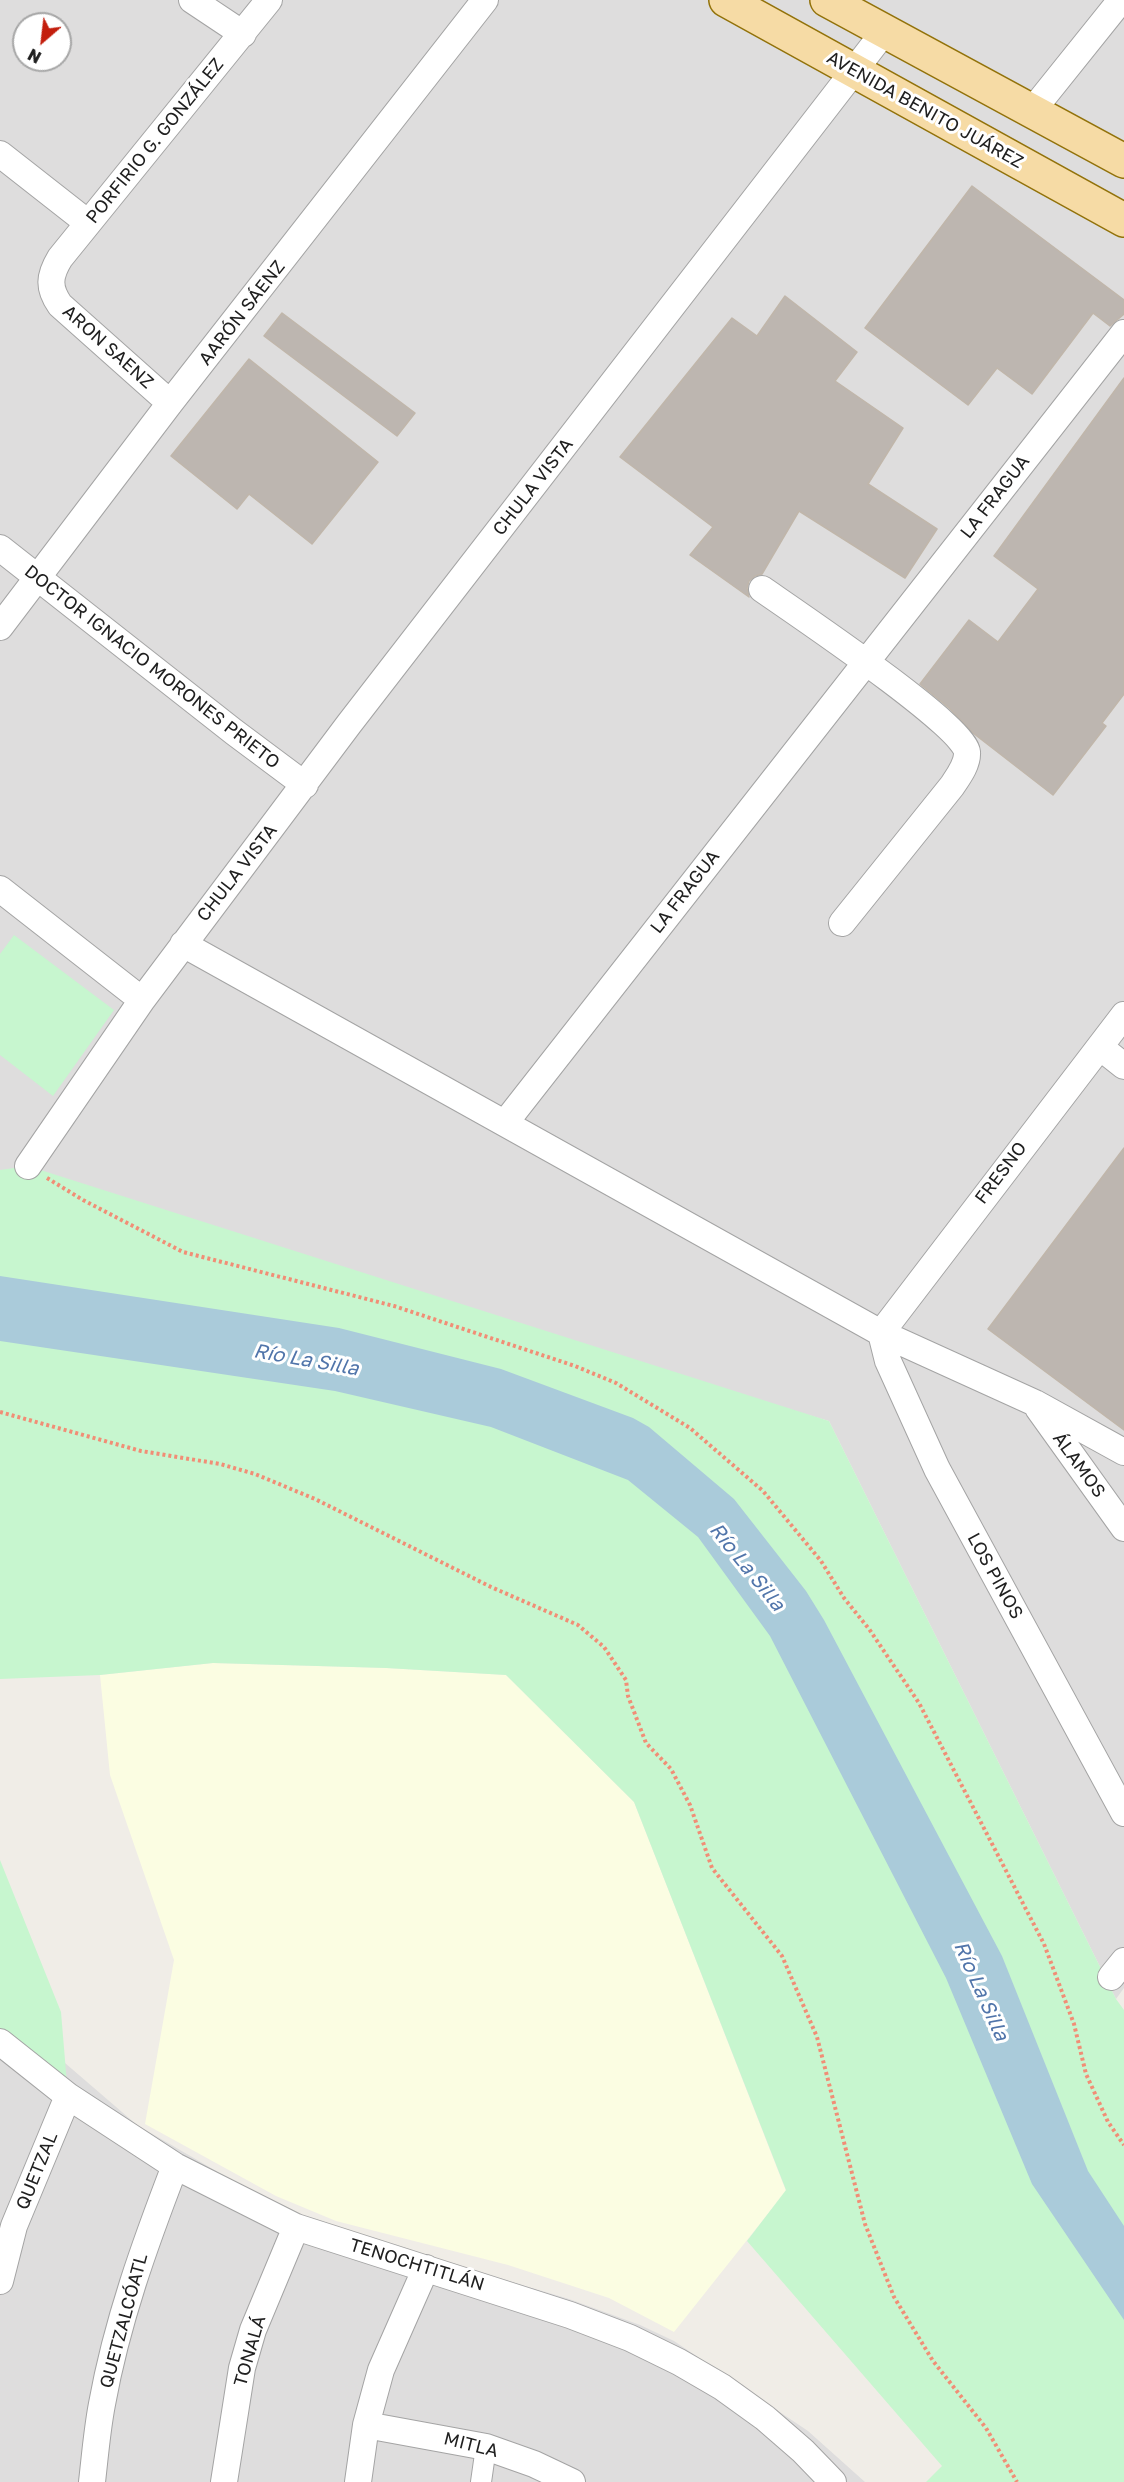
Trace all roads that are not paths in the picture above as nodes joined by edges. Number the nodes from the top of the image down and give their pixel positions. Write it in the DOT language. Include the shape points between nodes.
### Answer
graph roads {
  1 [pos="192,0"];
  2 [pos="269,0"];
  3 [pos="485,0"];
  4 [pos="726,0"];
  5 [pos="827,0"];
  6 [pos="1121,0"];
  7 [pos="884,32"];
  8 [pos="243,34"];
  9 [pos="854,71"];
  10 [pos="1032,111"];
  11 [pos="0,154"];
  12 [pos="1124,161"];
  13 [pos="1124,220"];
  14 [pos="88,224"];
  15 [pos="50,286"];
  16 [pos="1124,333"];
  17 [pos="171,403"];
  18 [pos="0,548"];
  19 [pos="38,579"];
  20 [pos="762,589"];
  21 [pos="0,627"];
  22 [pos="865,662"];
  23 [pos="305,785"];
  24 [pos="0,889"];
  25 [pos="842,923"];
  26 [pos="183,944"];
  27 [pos="142,1000"];
  28 [pos="1124,1015"];
  29 [pos="1100,1047"];
  30 [pos="1124,1066"];
  31 [pos="505,1123"];
  32 [pos="28,1166"];
  33 [pos="881,1333"];
  34 [pos="1035,1403"];
  35 [pos="1124,1452"];
  36 [pos="1124,1527"];
  37 [pos="1124,1813"];
  38 [pos="0,2042"];
  39 [pos="68,2096"];
  40 [pos="175,2166"];
  41 [pos="7,2219"];
  42 [pos="296,2227"];
  43 [pos="426,2268"];
  44 [pos="0,2281"];
  45 [pos="366,2425"];
  46 [pos="486,2447"];
  47 [pos="92,2482"];
  48 [pos="224,2482"];
  49 [pos="357,2482"];
  50 [pos="481,2482"];
  51 [pos="572,2482"];
  52 [pos="833,2482"];
  1 -- 8 [label="street"];
  2 -- 8 [label="street, PORFIRIO G. GONZÁLEZ"];
  3 -- 17 [label="street, AARÓN SÁENZ"];
  4 -- 9 [label="main road, AVENIDA BENITO JUÁREZ"];
  5 -- 7 [label="main road"];
  6 -- 10 [label="street"];
  7 -- 9 [label="street, CHULA VISTA"];
  7 -- 10 [label="main road"];
  8 -- 14 [label="street, PORFIRIO G. GONZÁLEZ"];
  9 -- 13 [label="main road, AVENIDA BENITO JUÁREZ"];
  9 -- 23 [label="street, CHULA VISTA"];
  10 -- 12 [label="main road"];
  11 -- 14 [label="street"];
  14 -- 15 [label="street, PORFIRIO G. GONZÁLEZ" via="57,264"];
  15 -- 17 [label="street, ARON SAENZ" via="60,305"];
  16 -- 22 [label="street, LA FRAGUA"];
  17 -- 19 [label="street, AARÓN SÁENZ"];
  18 -- 19 [label="street, DOCTOR IGNACIO MORONES PRIETO"];
  19 -- 21 [label="street, AARÓN SÁENZ"];
  19 -- 23 [label="street, DOCTOR IGNACIO MORONES PRIETO"];
  20 -- 22 [label="street"];
  22 -- 25 [label="street" via="949,727 967,753 952,786"];
  22 -- 31 [label="street, LA FRAGUA"];
  23 -- 26 [label="street, CHULA VISTA"];
  24 -- 27 [label="street"];
  26 -- 27 [label="street"];
  26 -- 31 [label="street"];
  27 -- 32 [label="street"];
  28 -- 29 [label="street, FRESNO"];
  29 -- 30 [label="street"];
  29 -- 33 [label="street, FRESNO"];
  31 -- 33 [label="street"];
  33 -- 34 [label="street"];
  33 -- 37 [label="street, LOS PINOS" via="888,1361 937,1469"];
  34 -- 35 [label="street"];
  34 -- 36 [label="street, ÁLAMOS"];
  38 -- 39 [label="street, TENOCHTITLÁN"];
  39 -- 40 [label="street, TENOCHTITLÁN"];
  39 -- 41 [label="street, QUETZAL"];
  40 -- 42 [label="street, TENOCHTITLÁN"];
  40 -- 47 [label="street, QUETZALCÓATL" via="145,2244 117,2336 102,2405"];
  41 -- 44 [label="street, QUETZAL"];
  42 -- 43 [label="street, TENOCHTITLÁN"];
  42 -- 48 [label="street, TONALÁ" via="253,2330 242,2368"];
  43 -- 45 [label="street" via="381,2370"];
  43 -- 52 [label="street, TENOCHTITLÁN" via="570,2315 678,2362 765,2418"];
  45 -- 46 [label="street, MITLA"];
  45 -- 49 [label="street"];
  46 -- 50 [label="street"];
  46 -- 51 [label="street, MITLA"];
}
